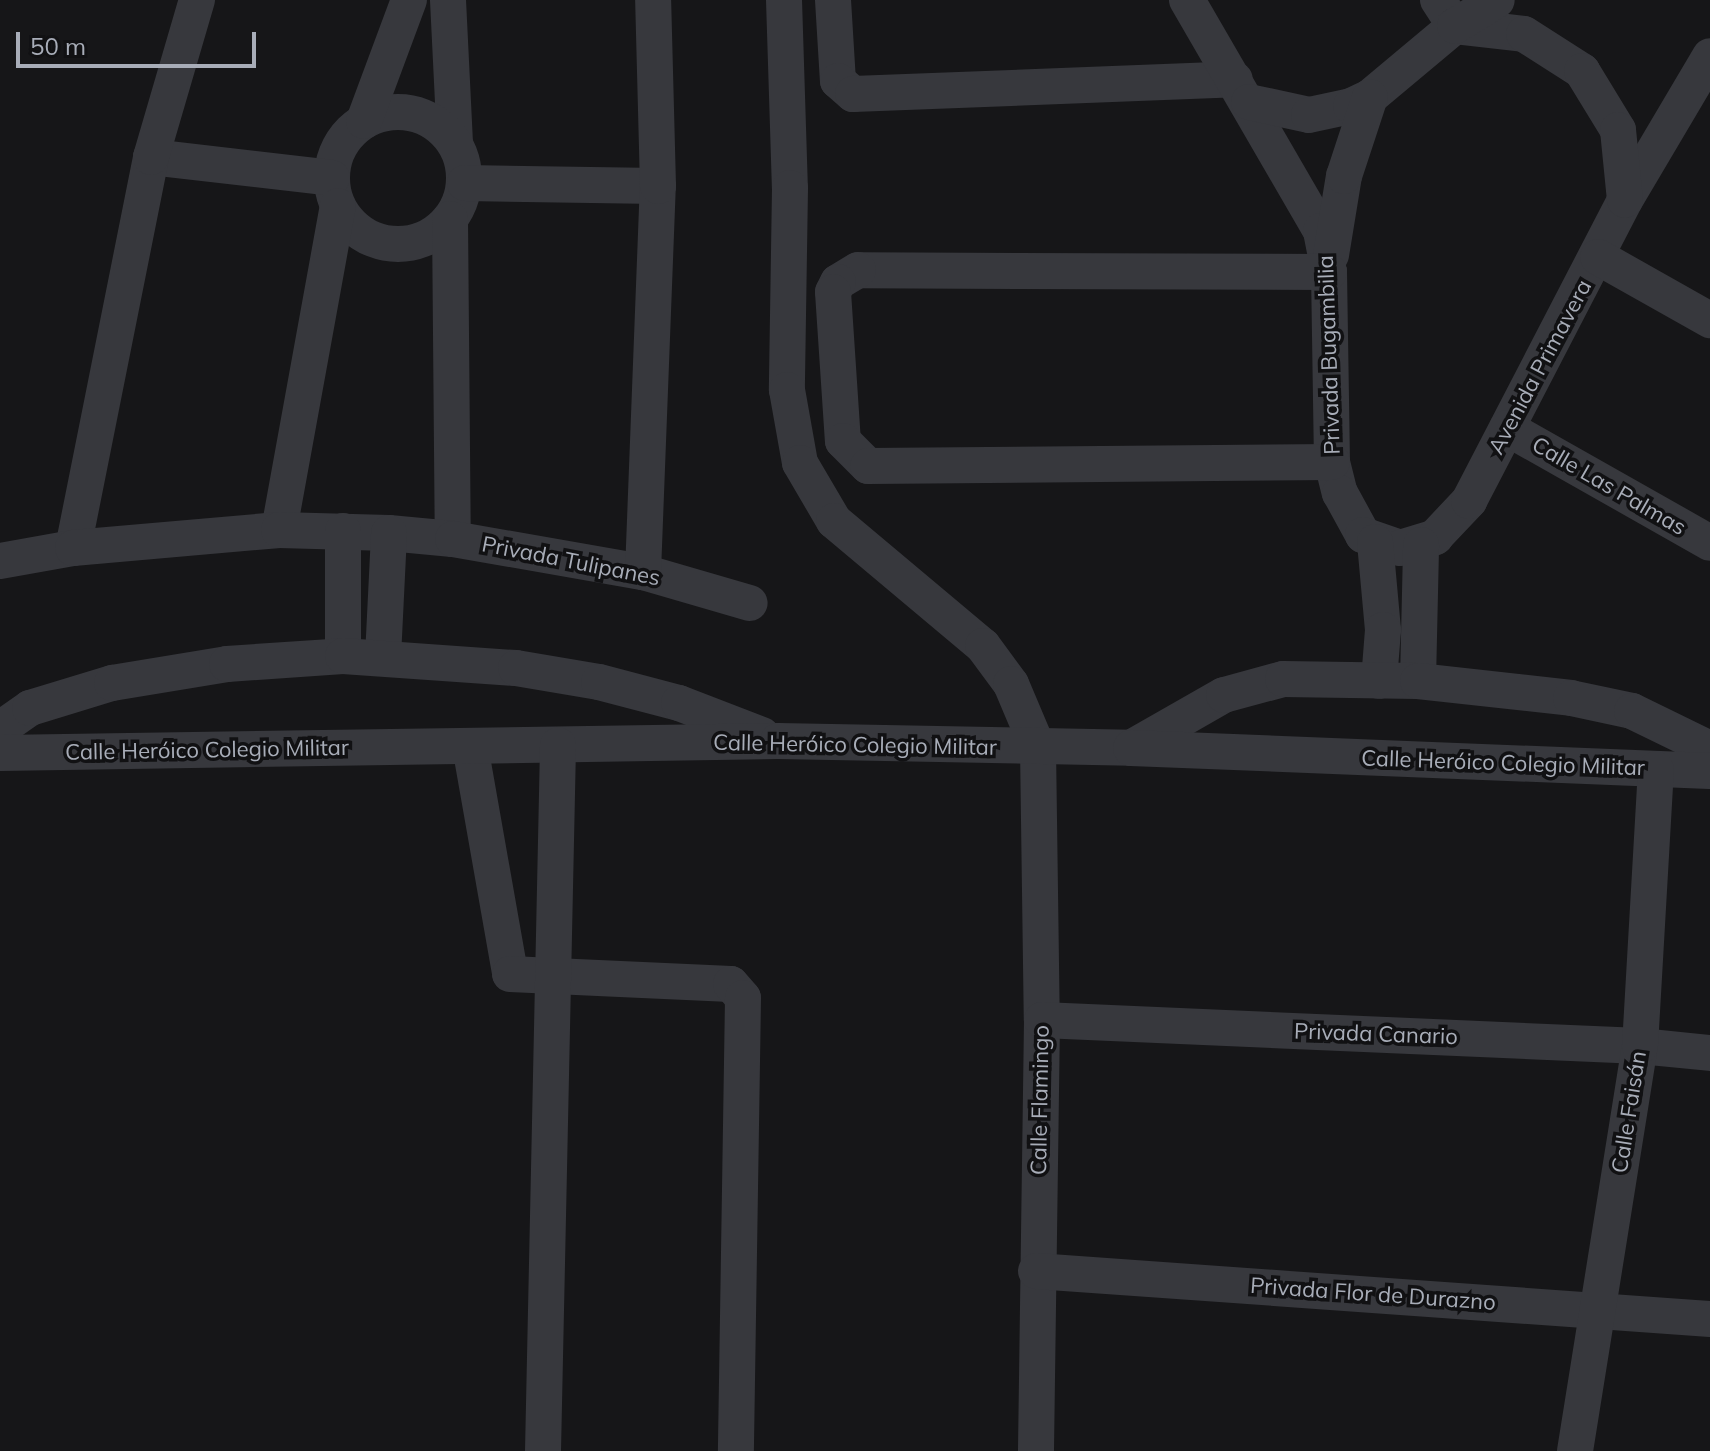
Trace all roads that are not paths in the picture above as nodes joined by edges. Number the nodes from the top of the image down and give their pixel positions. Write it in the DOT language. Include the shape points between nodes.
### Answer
graph roads {
  1 [pos="197,0"];
  2 [pos="409,0"];
  3 [pos="448,0"];
  4 [pos="653,0"];
  5 [pos="784,0"];
  6 [pos="833,0"];
  7 [pos="1187,0"];
  8 [pos="1497,0"];
  9 [pos="1446,13"];
  10 [pos="1710,56"];
  11 [pos="1242,91"];
  12 [pos="1700,96"];
  13 [pos="1370,97"];
  14 [pos="364,121"];
  15 [pos="455,143"];
  16 [pos="151,157"];
  17 [pos="465,183"];
  18 [pos="658,186"];
  19 [pos="335,192"];
  20 [pos="1625,200"];
  21 [pos="450,219"];
  22 [pos="1598,257"];
  23 [pos="1329,272"];
  24 [pos="1710,320"];
  25 [pos="1507,428"];
  26 [pos="1332,462"];
  27 [pos="279,530"];
  28 [pos="343,531"];
  29 [pos="389,533"];
  30 [pos="453,539"];
  31 [pos="1375,542"];
  32 [pos="1710,543"];
  33 [pos="1421,545"];
  34 [pos="73,548"];
  35 [pos="0,561"];
  36 [pos="643,572"];
  37 [pos="750,603"];
  38 [pos="343,656"];
  39 [pos="383,657"];
  40 [pos="1379,681"];
  41 [pos="1418,681"];
  42 [pos="0,729"];
  43 [pos="778,741"];
  44 [pos="558,745"];
  45 [pos="470,746"];
  46 [pos="1038,748"];
  47 [pos="1131,748"];
  48 [pos="1710,749"];
  49 [pos="0,753"];
  50 [pos="1656,769"];
  51 [pos="1710,771"];
  52 [pos="554,975"];
  53 [pos="1042,1020"];
  54 [pos="1640,1046"];
  55 [pos="1710,1053"];
  56 [pos="1036,1271"];
  57 [pos="1598,1309"];
  58 [pos="1710,1319"];
  59 [pos="543,1451"];
  60 [pos="736,1451"];
  61 [pos="1036,1451"];
  62 [pos="1575,1451"];
  1 -- 16 [label="street"];
  2 -- 14 [label="street"];
  3 -- 15 [label="street"];
  4 -- 18 [label="street"];
  5 -- 46 [label="street" via="790,188 787,390 800,463 834,521 983,646 1011,684"];
  6 -- 11 [label="street" via="838,81 853,94"];
  7 -- 11 [label="street, Privada Bugambilia"];
  8 -- 9 [label="street"];
  9 -- 13 [label="street"];
  9 -- 20 [label="street" via="1524,34 1582,71 1618,130"];
  10 -- 12 [label="street, Avenida Primavera"];
  11 -- 13 [label="street" via="1309,115"];
  11 -- 23 [label="street, Privada Bugambilia" via="1321,231"];
  12 -- 20 [label="street, Avenida Primavera"];
  13 -- 23 [label="street" via="1344,176"];
  14 -- 15 [label="street" via="388,113 414,114 437,124"];
  14 -- 19 [label="street" via="341,146"];
  15 -- 17 [label="street"];
  16 -- 19 [label="street"];
  16 -- 34 [label="street"];
  17 -- 18 [label="street"];
  17 -- 21 [label="street"];
  18 -- 36 [label="street"];
  19 -- 21 [label="street" via="354,228 377,241 404,245 430,237"];
  19 -- 27 [label="street"];
  20 -- 22 [label="street, Avenida Primavera"];
  21 -- 30 [label="street"];
  22 -- 24 [label="street"];
  22 -- 25 [label="street, Avenida Primavera"];
  23 -- 26 [label="street, Privada Bugambilia"];
  23 -- 26 [label="street" via="858,270 838,282 833,292 843,441 868,466"];
  25 -- 32 [label="street, Calle Las Palmas"];
  25 -- 33 [label="street, Avenida Primavera" via="1458,516"];
  26 -- 31 [label="street, Privada Bugambilia" via="1347,512"];
  27 -- 28 [label="street, Privada Tulipanes"];
  27 -- 34 [label="street, Privada Tulipanes"];
  28 -- 29 [label="street, Privada Tulipanes"];
  28 -- 38 [label="street"];
  29 -- 30 [label="street, Privada Tulipanes"];
  29 -- 39 [label="street"];
  30 -- 36 [label="street, Privada Tulipanes"];
  31 -- 33 [label="street" via="1400,548"];
  31 -- 40 [label="street" via="1383,630"];
  33 -- 41 [label="street"];
  34 -- 35 [label="street, Privada Tulipanes"];
  36 -- 37 [label="street, Privada Tulipanes"];
  38 -- 39 [label="street"];
  38 -- 42 [label="street" via="227,664 112,683 30,708"];
  39 -- 43 [label="street" via="516,668 599,682 679,703"];
  40 -- 41 [label="street"];
  40 -- 47 [label="street" via="1283,679 1242,686"];
  41 -- 48 [label="street" via="1571,698 1632,711"];
  43 -- 44 [label="street, Calle Heróico Colegio Militar"];
  43 -- 46 [label="street, Calle Heróico Colegio Militar"];
  44 -- 45 [label="street, Calle Heróico Colegio Militar"];
  44 -- 52 [label="street"];
  45 -- 49 [label="street, Calle Heróico Colegio Militar"];
  45 -- 52 [label="street" via="510,974"];
  46 -- 47 [label="street, Calle Heróico Colegio Militar"];
  46 -- 53 [label="street, Calle Flamingo"];
  47 -- 50 [label="street, Calle Heróico Colegio Militar"];
  50 -- 51 [label="street, Calle Heróico Colegio Militar"];
  50 -- 54 [label="street, Calle Faisán"];
  52 -- 59 [label="street"];
  52 -- 60 [label="street" via="731,984 743,998"];
  53 -- 54 [label="street, Privada Canario"];
  53 -- 56 [label="street, Calle Flamingo"];
  54 -- 55 [label="street, Privada Canario"];
  54 -- 57 [label="street, Calle Faisán"];
  56 -- 57 [label="street, Privada Flor de Durazno"];
  56 -- 61 [label="street, Calle Flamingo"];
  57 -- 58 [label="street, Privada Flor de Durazno"];
  57 -- 62 [label="street, Calle Faisán"];
}
